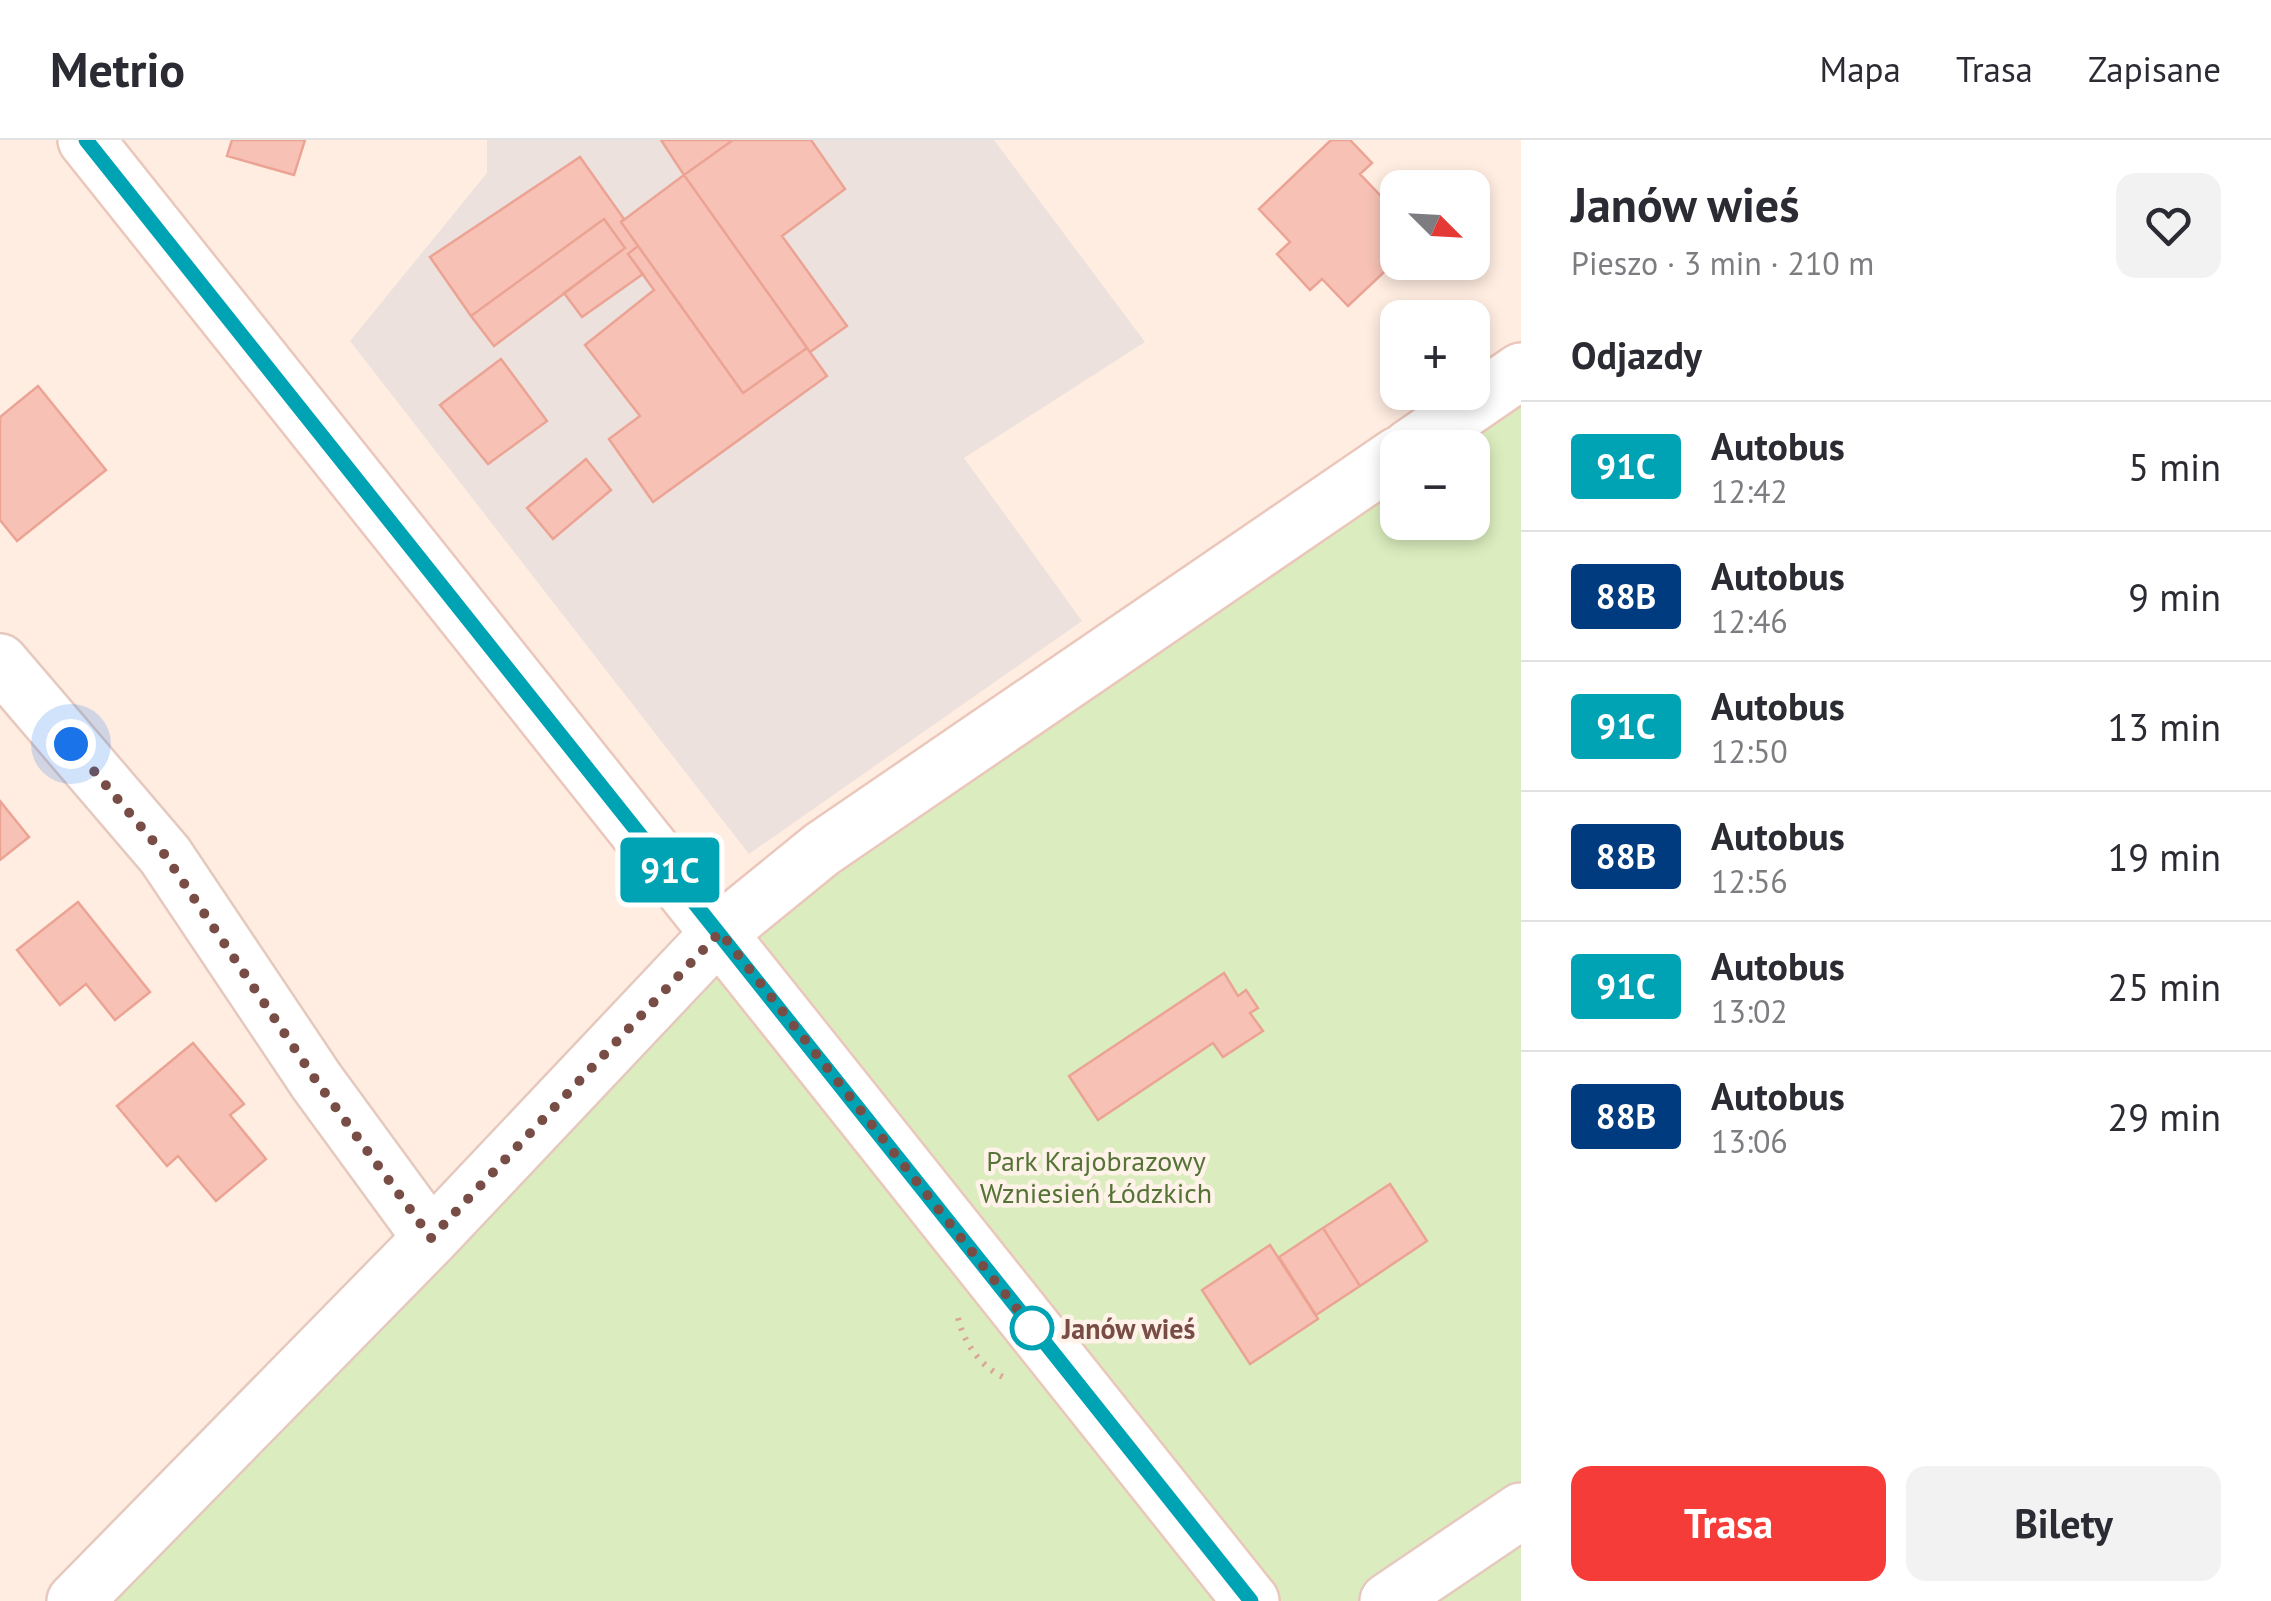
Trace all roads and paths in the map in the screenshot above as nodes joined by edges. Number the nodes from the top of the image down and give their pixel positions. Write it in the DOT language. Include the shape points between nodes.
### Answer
graph roads {
  1 [pos="86,140"];
  2 [pos="1521,371"];
  3 [pos="1435,430"];
  4 [pos="1380,467"];
  5 [pos="0,662"];
  6 [pos="720,932"];
  7 [pos="431,1238"];
  8 [pos="1521,1511"];
  9 [pos="75,1601"];
  10 [pos="1251,1601"];
  11 [pos="1388,1601"];
  1 -- 6 [label="street"];
  2 -- 3 [label="street"];
  4 -- 6 [label="street" via="822,849"];
  5 -- 7 [label="street" via="165,855"];
  6 -- 7 [label="street"];
  6 -- 10 [label="street"];
  7 -- 9 [label="street"];
  8 -- 11 [label="street"];
}
